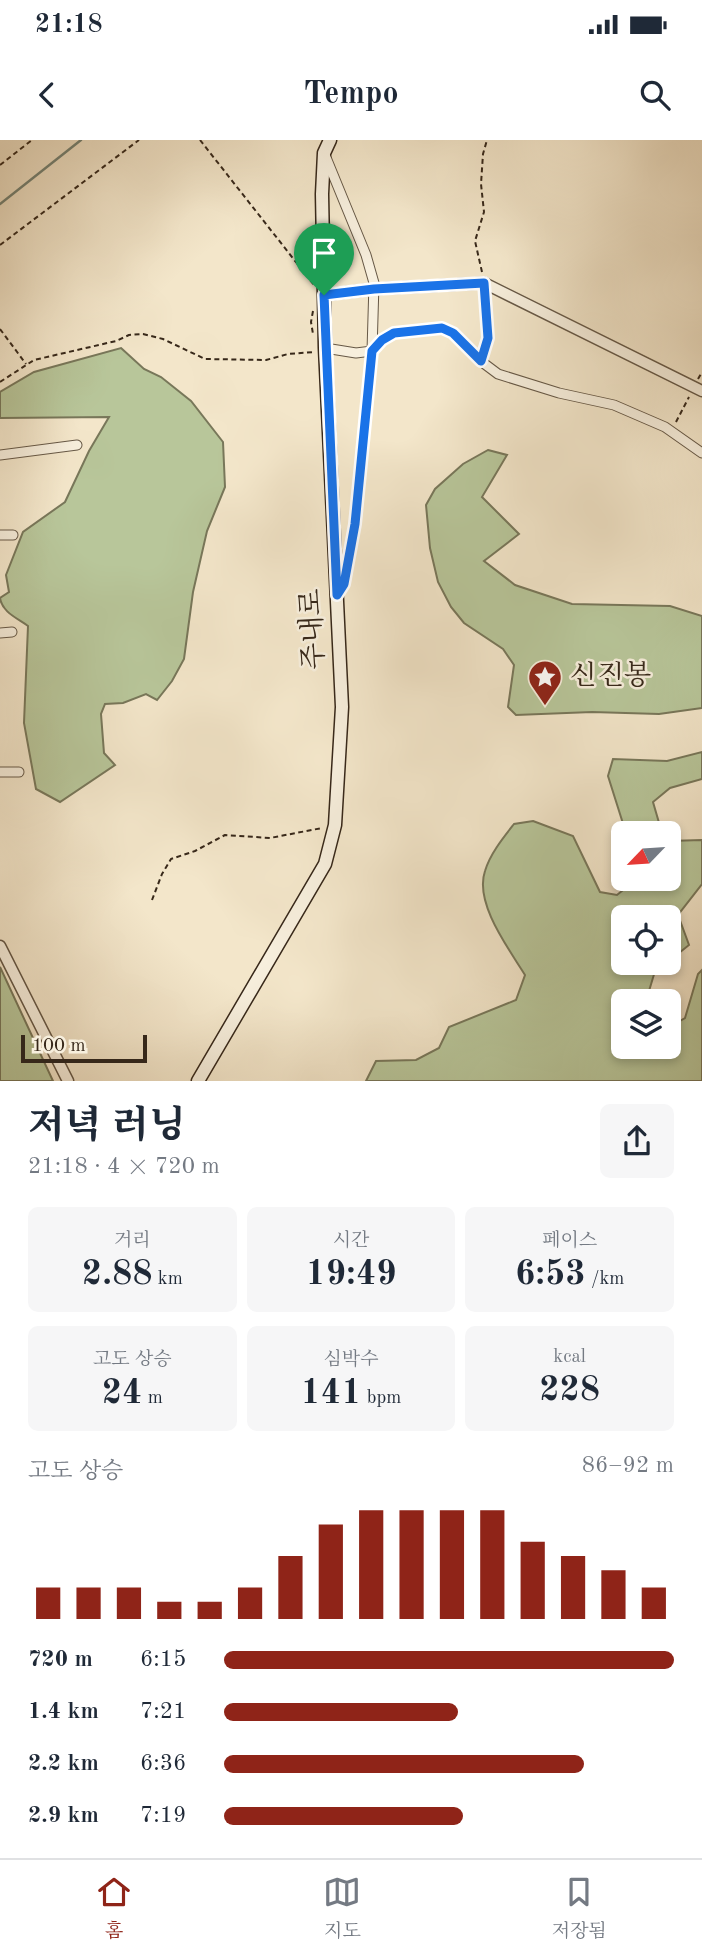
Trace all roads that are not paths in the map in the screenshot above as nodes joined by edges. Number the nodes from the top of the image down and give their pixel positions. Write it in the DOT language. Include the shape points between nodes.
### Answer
graph roads {
  1 [pos="330,140"];
  2 [pos="324,153"];
  3 [pos="374,289"];
  4 [pos="324,295"];
  5 [pos="325,350"];
  6 [pos="372,351"];
  7 [pos="698,389"];
  8 [pos="78,444"];
  9 [pos="702,453"];
  10 [pos="0,455"];
  11 [pos="13,535"];
  12 [pos="0,536"];
  13 [pos="337,595"];
  14 [pos="12,632"];
  15 [pos="0,633"];
  16 [pos="0,772"];
  17 [pos="19,772"];
  18 [pos="0,946"];
  19 [pos="68,1081"];
  20 [pos="198,1081"];
  1 -- 2 [label="main road, 주내로"];
  2 -- 3 [label="street" via="366,255"];
  2 -- 4 [label="main road, 주내로"];
  3 -- 4 [label="street"];
  3 -- 6 [label="street"];
  3 -- 7 [label="street" via="484,283"];
  4 -- 5 [label="main road, 주내로"];
  5 -- 6 [label="street"];
  5 -- 13 [label="main road, 주내로"];
  6 -- 9 [label="street" via="394,333 442,328 498,374 614,405 665,427"];
  6 -- 13 [label="street" via="355,524 344,584"];
  8 -- 10 [label="street"];
  11 -- 12 [label="street"];
  13 -- 20 [label="main road, 주내로" via="342,707 335,825 325,864"];
  14 -- 15 [label="street"];
  16 -- 17 [label="street"];
  18 -- 19 [label="street"];
}
